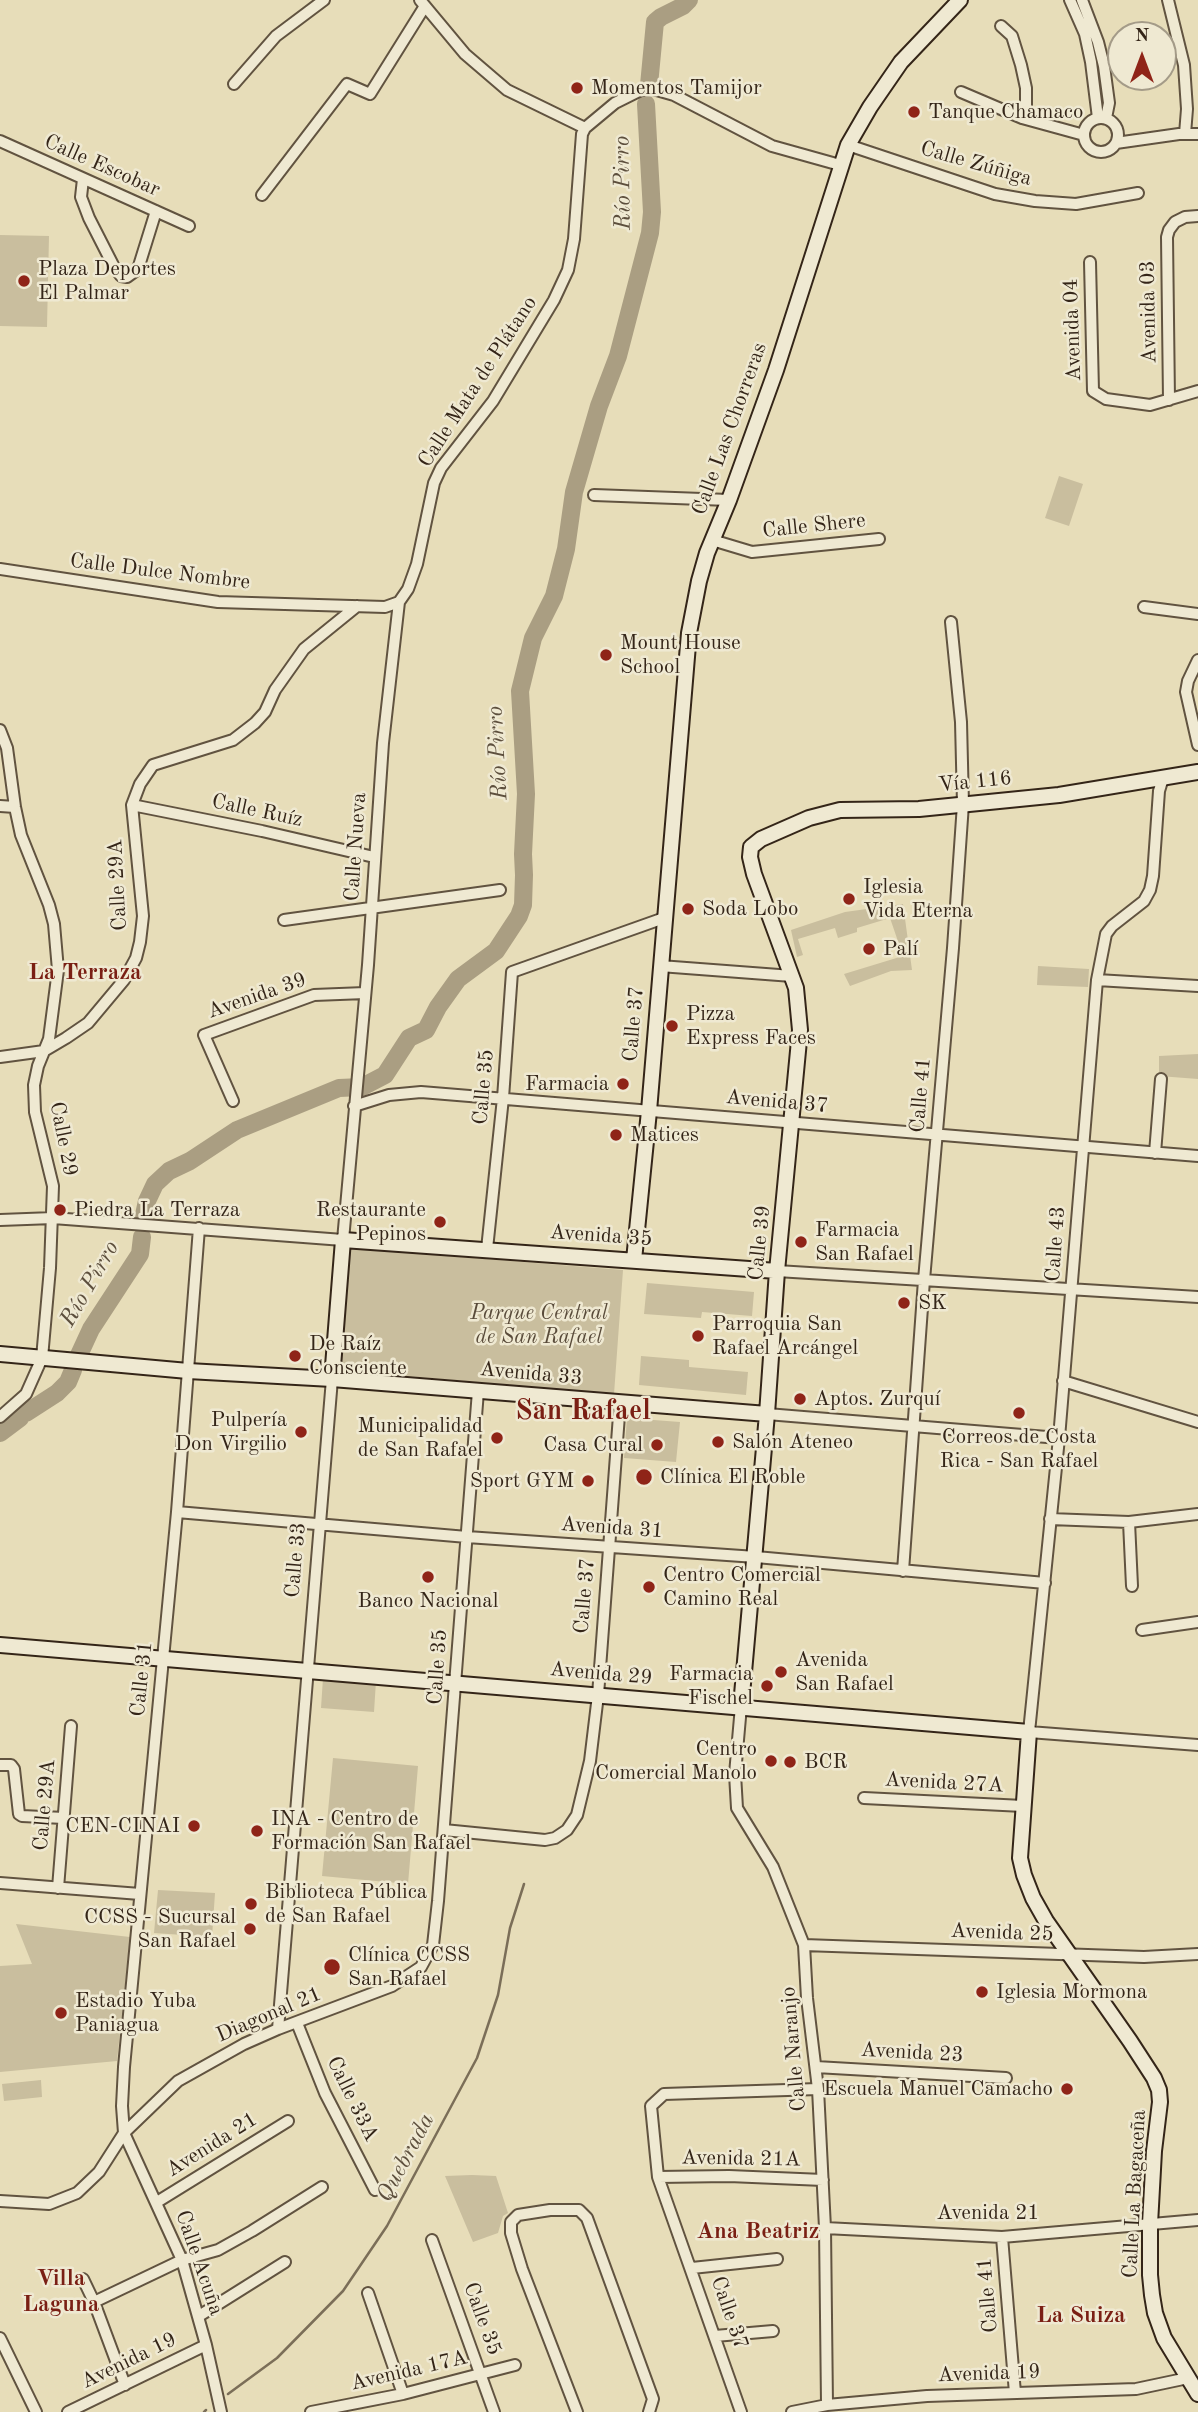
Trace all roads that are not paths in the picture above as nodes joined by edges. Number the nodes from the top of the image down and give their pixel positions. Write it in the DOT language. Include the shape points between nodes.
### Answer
graph roads {
  1 [pos="324,0"];
  2 [pos="960,0"];
  3 [pos="1070,0"];
  4 [pos="1082,0"];
  5 [pos="1168,0"];
  6 [pos="422,3"];
  7 [pos="1001,26"];
  8 [pos="234,83"];
  9 [pos="961,92"];
  10 [pos="1023,118"];
  11 [pos="1102,118"];
  12 [pos="585,128"];
  13 [pos="1185,134"];
  14 [pos="1198,134"];
  15 [pos="1084,135"];
  16 [pos="0,141"];
  17 [pos="1116,143"];
  18 [pos="848,145"];
  19 [pos="840,166"];
  20 [pos="83,178"];
  21 [pos="1138,193"];
  22 [pos="262,195"];
  23 [pos="156,211"];
  24 [pos="1198,216"];
  25 [pos="189,226"];
  26 [pos="1090,262"];
  27 [pos="1198,391"];
  28 [pos="1169,400"];
  29 [pos="594,495"];
  30 [pos="729,500"];
  31 [pos="879,539"];
  32 [pos="712,540"];
  33 [pos="0,569"];
  34 [pos="399,602"];
  35 [pos="357,606"];
  36 [pos="1144,607"];
  37 [pos="1198,614"];
  38 [pos="951,622"];
  39 [pos="1198,660"];
  40 [pos="0,730"];
  41 [pos="1198,746"];
  42 [pos="1198,772"];
  43 [pos="1163,778"];
  44 [pos="963,804"];
  45 [pos="132,805"];
  46 [pos="0,806"];
  47 [pos="15,807"];
  48 [pos="761,839"];
  49 [pos="374,857"];
  50 [pos="500,890"];
  51 [pos="371,909"];
  52 [pos="664,918"];
  53 [pos="284,920"];
  54 [pos="660,966"];
  55 [pos="792,976"];
  56 [pos="1097,980"];
  57 [pos="1198,986"];
  58 [pos="365,993"];
  59 [pos="44,1051"];
  60 [pos="0,1057"];
  61 [pos="1161,1079"];
  62 [pos="503,1098"];
  63 [pos="233,1101"];
  64 [pos="354,1101"];
  65 [pos="649,1111"];
  66 [pos="793,1123"];
  67 [pos="937,1135"];
  68 [pos="1083,1147"];
  69 [pos="1155,1153"];
  70 [pos="1198,1156"];
  71 [pos="54,1218"];
  72 [pos="0,1220"];
  73 [pos="199,1228"];
  74 [pos="343,1240"];
  75 [pos="486,1249"];
  76 [pos="634,1260"];
  77 [pos="777,1271"];
  78 [pos="924,1280"];
  79 [pos="1072,1291"];
  80 [pos="1198,1297"];
  81 [pos="0,1354"];
  82 [pos="42,1358"];
  83 [pos="188,1371"];
  84 [pos="332,1379"];
  85 [pos="1063,1381"];
  86 [pos="478,1391"];
  87 [pos="620,1402"];
  88 [pos="768,1414"];
  89 [pos="0,1417"];
  90 [pos="1198,1422"];
  91 [pos="913,1425"];
  92 [pos="1059,1438"];
  93 [pos="177,1512"];
  94 [pos="1198,1514"];
  95 [pos="1050,1519"];
  96 [pos="1129,1522"];
  97 [pos="321,1524"];
  98 [pos="467,1537"];
  99 [pos="610,1547"];
  100 [pos="756,1558"];
  101 [pos="903,1571"];
  102 [pos="1045,1583"];
  103 [pos="1132,1586"];
  104 [pos="1198,1622"];
  105 [pos="1142,1630"];
  106 [pos="0,1644"];
  107 [pos="164,1657"];
  108 [pos="308,1671"];
  109 [pos="457,1682"];
  110 [pos="598,1695"];
  111 [pos="741,1706"];
  112 [pos="71,1726"];
  113 [pos="1029,1732"];
  114 [pos="1198,1745"];
  115 [pos="0,1765"];
  116 [pos="864,1798"];
  117 [pos="1023,1806"];
  118 [pos="64,1818"];
  119 [pos="444,1830"];
  120 [pos="0,1883"];
  121 [pos="58,1888"];
  122 [pos="140,1894"];
  123 [pos="433,1945"];
  124 [pos="804,1945"];
  125 [pos="1198,1954"];
  126 [pos="1070,1955"];
  127 [pos="297,2022"];
  128 [pos="278,2029"];
  129 [pos="816,2067"];
  130 [pos="1006,2078"];
  131 [pos="818,2089"];
  132 [pos="288,2121"];
  133 [pos="124,2133"];
  134 [pos="658,2177"];
  135 [pos="823,2180"];
  136 [pos="322,2187"];
  137 [pos="375,2190"];
  138 [pos="0,2202"];
  139 [pos="157,2202"];
  140 [pos="1198,2220"];
  141 [pos="1150,2224"];
  142 [pos="825,2228"];
  143 [pos="1002,2236"];
  144 [pos="432,2240"];
  145 [pos="778,2259"];
  146 [pos="182,2260"];
  147 [pos="285,2262"];
  148 [pos="692,2268"];
  149 [pos="83,2279"];
  150 [pos="368,2293"];
  151 [pos="94,2302"];
  152 [pos="199,2316"];
  153 [pos="773,2331"];
  154 [pos="715,2336"];
  155 [pos="0,2338"];
  156 [pos="206,2345"];
  157 [pos="515,2365"];
  158 [pos="481,2374"];
  159 [pos="1188,2378"];
  160 [pos="125,2385"];
  161 [pos="1015,2393"];
  162 [pos="403,2394"];
  163 [pos="1198,2394"];
  164 [pos="827,2404"];
  165 [pos="36,2412"];
  166 [pos="68,2412"];
  167 [pos="221,2412"];
  168 [pos="311,2412"];
  169 [pos="494,2412"];
  170 [pos="577,2412"];
  171 [pos="649,2412"];
  172 [pos="741,2412"];
  173 [pos="792,2412"];
  1 -- 8 [label="street" via="276,36"];
  2 -- 18 [label="main road, Calle Las Chorreras" via="901,62"];
  3 -- 11 [label="street" via="1087,43"];
  4 -- 11 [label="street" via="1104,66 1109,103"];
  5 -- 13 [label="street" via="1184,65"];
  6 -- 12 [label="street" via="465,54 507,90"];
  6 -- 22 [label="street" via="370,94 347,84"];
  7 -- 10 [label="street" via="1012,36 1021,65 1026,88"];
  9 -- 10 [label="street"];
  10 -- 15 [label="street"];
  11 -- 15 [label="street" via="1086,126"];
  11 -- 17 [label="street" via="1117,128"];
  12 -- 19 [label="street" via="615,103 653,89 674,95 772,146"];
  12 -- 34 [label="street, Calle Mata de Plátano" via="568,270 493,401 441,468 417,565"];
  13 -- 14 [label="street"];
  13 -- 17 [label="street"];
  15 -- 17 [label="street" via="1087,146 1097,152 1108,151"];
  16 -- 20 [label="street, Calle Escobar"];
  18 -- 19 [label="main road, Calle Las Chorreras"];
  18 -- 21 [label="street, Calle Zúñiga" via="995,194 1035,201 1076,204"];
  19 -- 30 [label="main road, Calle Las Chorreras" via="776,370"];
  20 -- 23 [label="street, Calle Escobar"];
  20 -- 23 [label="street" via="81,197 89,218 121,276 138,268"];
  23 -- 25 [label="street, Calle Escobar"];
  24 -- 28 [label="street, Avenida 03" via="1171,225 1167,237"];
  26 -- 28 [label="street, Avenida 04" via="1093,391 1106,399 1150,405"];
  27 -- 28 [label="street"];
  29 -- 30 [label="street"];
  30 -- 32 [label="main road, Calle Las Chorreras"];
  31 -- 32 [label="street, Calle Shere" via="752,552"];
  32 -- 52 [label="main road, Calle Las Chorreras" via="689,633"];
  33 -- 35 [label="street, Calle Dulce Nombre" via="218,602"];
  34 -- 35 [label="street, Calle Dulce Nombre" via="385,607"];
  34 -- 49 [label="street, Calle Nueva"];
  35 -- 45 [label="street" via="304,649 255,723 233,740 153,765"];
  36 -- 37 [label="street"];
  38 -- 44 [label="street, Calle 41"];
  39 -- 41 [label="street" via="1186,692"];
  40 -- 47 [label="street, Calle 29"];
  42 -- 43 [label="main road, Vía 116"];
  43 -- 44 [label="main road, Vía 116" via="1084,793"];
  43 -- 56 [label="street, Calle 43" via="1150,890 1144,901 1106,934"];
  44 -- 48 [label="main road, Vía 116" via="836,810"];
  44 -- 67 [label="street, Calle 41"];
  45 -- 49 [label="street, Calle Ruíz"];
  45 -- 59 [label="street, Calle 29A" via="143,916 136,958 124,981 88,1023"];
  46 -- 47 [label="street"];
  47 -- 59 [label="street, Calle 29" via="58,944 56,992"];
  48 -- 55 [label="main road, Calle 39" via="751,847 754,874"];
  49 -- 51 [label="street, Calle Nueva"];
  50 -- 51 [label="street"];
  51 -- 53 [label="street"];
  51 -- 58 [label="street, Calle Nueva"];
  52 -- 54 [label="main road, Calle 37"];
  52 -- 62 [label="street, Calle 35" via="513,971"];
  54 -- 55 [label="street"];
  54 -- 65 [label="main road, Calle 37"];
  55 -- 66 [label="main road, Calle 39" via="800,1014"];
  56 -- 57 [label="street"];
  56 -- 68 [label="street, Calle 43"];
  58 -- 63 [label="street, Avenida 39" via="314,995 204,1035"];
  58 -- 64 [label="street, Calle Nueva"];
  59 -- 60 [label="street"];
  59 -- 71 [label="street, Calle 29" via="34,1084 35,1112 51,1171"];
  61 -- 69 [label="street"];
  62 -- 64 [label="street, Avenida 37" via="407,1093"];
  62 -- 65 [label="street, Avenida 37"];
  62 -- 75 [label="street, Calle 35"];
  64 -- 74 [label="street, Calle 33"];
  65 -- 66 [label="street, Avenida 37"];
  65 -- 76 [label="main road, Calle 37"];
  66 -- 67 [label="street, Avenida 37"];
  66 -- 77 [label="main road, Calle 39"];
  67 -- 68 [label="street, Avenida 37"];
  67 -- 78 [label="street, Calle 41"];
  68 -- 69 [label="street, Avenida 37"];
  68 -- 79 [label="street, Calle 43"];
  69 -- 70 [label="street, Avenida 37"];
  71 -- 72 [label="street, Avenida 35"];
  71 -- 73 [label="street, Avenida 35"];
  71 -- 82 [label="street, Calle 29"];
  73 -- 74 [label="street, Avenida 35"];
  73 -- 83 [label="street, Calle 31"];
  74 -- 75 [label="main road, Avenida 35"];
  74 -- 84 [label="main road, Calle 33"];
  75 -- 76 [label="main road, Avenida 35"];
  76 -- 77 [label="main road, Avenida 35"];
  77 -- 78 [label="street, Avenida 35"];
  77 -- 88 [label="main road, Calle 39"];
  78 -- 79 [label="street, Avenida 35"];
  78 -- 91 [label="street, Calle 41"];
  79 -- 80 [label="street, Avenida 35"];
  79 -- 85 [label="street, Calle 43"];
  81 -- 82 [label="main road, Avenida 33"];
  82 -- 83 [label="main road, Avenida 33"];
  82 -- 89 [label="street, Calle 29" via="26,1394"];
  83 -- 84 [label="main road, Avenida 33"];
  83 -- 93 [label="street, Calle 31"];
  84 -- 86 [label="main road, Avenida 33"];
  84 -- 97 [label="street, Calle 33"];
  85 -- 90 [label="street"];
  85 -- 92 [label="street, Calle 43"];
  86 -- 87 [label="main road, Avenida 33"];
  86 -- 98 [label="street, Calle 35"];
  87 -- 88 [label="main road, Avenida 33"];
  87 -- 99 [label="street, Calle 37"];
  88 -- 91 [label="street, Avenida 33"];
  88 -- 100 [label="main road, Calle 39"];
  91 -- 92 [label="street, Avenida 33"];
  91 -- 101 [label="street, Calle 41"];
  92 -- 95 [label="street, Calle 43"];
  93 -- 97 [label="street, Avenida 31"];
  93 -- 107 [label="street, Calle 31"];
  94 -- 96 [label="street"];
  95 -- 96 [label="street"];
  95 -- 102 [label="street, Calle 43"];
  96 -- 103 [label="street"];
  97 -- 98 [label="street, Avenida 31"];
  97 -- 108 [label="street, Calle 33"];
  98 -- 99 [label="street, Avenida 31"];
  98 -- 109 [label="street, Calle 35"];
  99 -- 100 [label="street, Avenida 31"];
  99 -- 110 [label="street, Calle 37"];
  100 -- 101 [label="street, Avenida 31"];
  100 -- 111 [label="main road, Calle 39"];
  101 -- 102 [label="street, Avenida 31"];
  102 -- 113 [label="street, Calle 43"];
  104 -- 105 [label="street"];
  106 -- 107 [label="main road, Avenida 29"];
  107 -- 108 [label="main road, Avenida 29"];
  107 -- 122 [label="street, Calle 31"];
  108 -- 109 [label="main road, Avenida 29"];
  108 -- 128 [label="street, Calle 33"];
  109 -- 110 [label="main road, Avenida 29"];
  109 -- 119 [label="street, Calle 35"];
  110 -- 111 [label="main road, Avenida 29"];
  110 -- 119 [label="street, Calle 37" via="582,1802 567,1830 545,1840"];
  111 -- 113 [label="main road, Avenida 29"];
  111 -- 124 [label="street, Calle Naranjo" via="737,1808 773,1867"];
  112 -- 118 [label="street, Calle 29A"];
  113 -- 114 [label="street, Avenida 29"];
  113 -- 117 [label="main road, Calle La Bagaceña"];
  115 -- 118 [label="street" via="14,1769 19,1814"];
  116 -- 117 [label="street, Avenida 27A"];
  117 -- 126 [label="main road, Calle La Bagaceña" via="1020,1858 1024,1875 1046,1922"];
  118 -- 121 [label="street, Calle 29A"];
  119 -- 123 [label="street, Calle 35"];
  120 -- 121 [label="street"];
  121 -- 122 [label="street"];
  122 -- 133 [label="street, Calle 31" via="124,2067"];
  123 -- 127 [label="street, Diagonal 21" via="421,1967 392,1986"];
  124 -- 126 [label="street, Avenida 25"];
  124 -- 129 [label="street, Calle Naranjo"];
  125 -- 126 [label="street, Avenida 25"];
  126 -- 141 [label="main road, Calle La Bagaceña" via="1159,2091"];
  127 -- 128 [label="street, Diagonal 21"];
  127 -- 137 [label="street, Calle 33A" via="325,2093"];
  128 -- 133 [label="street, Diagonal 21" via="178,2081"];
  129 -- 130 [label="street, Avenida 23"];
  129 -- 131 [label="street, Calle Naranjo"];
  131 -- 134 [label="street, Calle 37" via="664,2094 652,2106"];
  131 -- 135 [label="street, Calle Naranjo"];
  132 -- 139 [label="street, Avenida 21"];
  133 -- 138 [label="street" via="99,2172 78,2193 49,2204"];
  133 -- 139 [label="street, Calle Acuña"];
  134 -- 135 [label="street, Avenida 21A"];
  134 -- 148 [label="street, Calle 37"];
  135 -- 142 [label="street, Calle Naranjo"];
  136 -- 146 [label="street" via="218,2250"];
  139 -- 146 [label="street, Calle Acuña"];
  140 -- 141 [label="street, Avenida 21"];
  141 -- 143 [label="street, Avenida 21"];
  141 -- 159 [label="main road, Calle La Bagaceña" via="1155,2313"];
  142 -- 143 [label="street, Avenida 21"];
  142 -- 164 [label="street, Calle Naranjo"];
  143 -- 161 [label="street, Calle 41"];
  144 -- 158 [label="street, Calle 35"];
  145 -- 148 [label="street"];
  146 -- 151 [label="street"];
  146 -- 152 [label="street, Calle Acuña"];
  147 -- 152 [label="street, Avenida 19"];
  148 -- 154 [label="street, Calle 37"];
  149 -- 151 [label="street"];
  150 -- 162 [label="street"];
  151 -- 160 [label="street"];
  152 -- 156 [label="street, Calle Acuña"];
  153 -- 154 [label="street"];
  154 -- 172 [label="street, Calle 37"];
  155 -- 165 [label="street"];
  156 -- 160 [label="street, Avenida 19"];
  156 -- 167 [label="street, Calle Acuña"];
  157 -- 158 [label="street, Avenida 17A"];
  158 -- 162 [label="street, Avenida 17A"];
  158 -- 169 [label="street, Calle 35"];
  159 -- 161 [label="street, Avenida 19" via="1136,2389"];
  159 -- 163 [label="main road, Calle La Bagaceña"];
  160 -- 166 [label="street, Avenida 19"];
  161 -- 164 [label="street, Avenida 19"];
  162 -- 168 [label="street, Avenida 17A"];
  164 -- 173 [label="street, Avenida 19"];
  170 -- 171 [label="street" via="511,2233 511,2222 518,2215 579,2210 587,2218 653,2399"];
}
